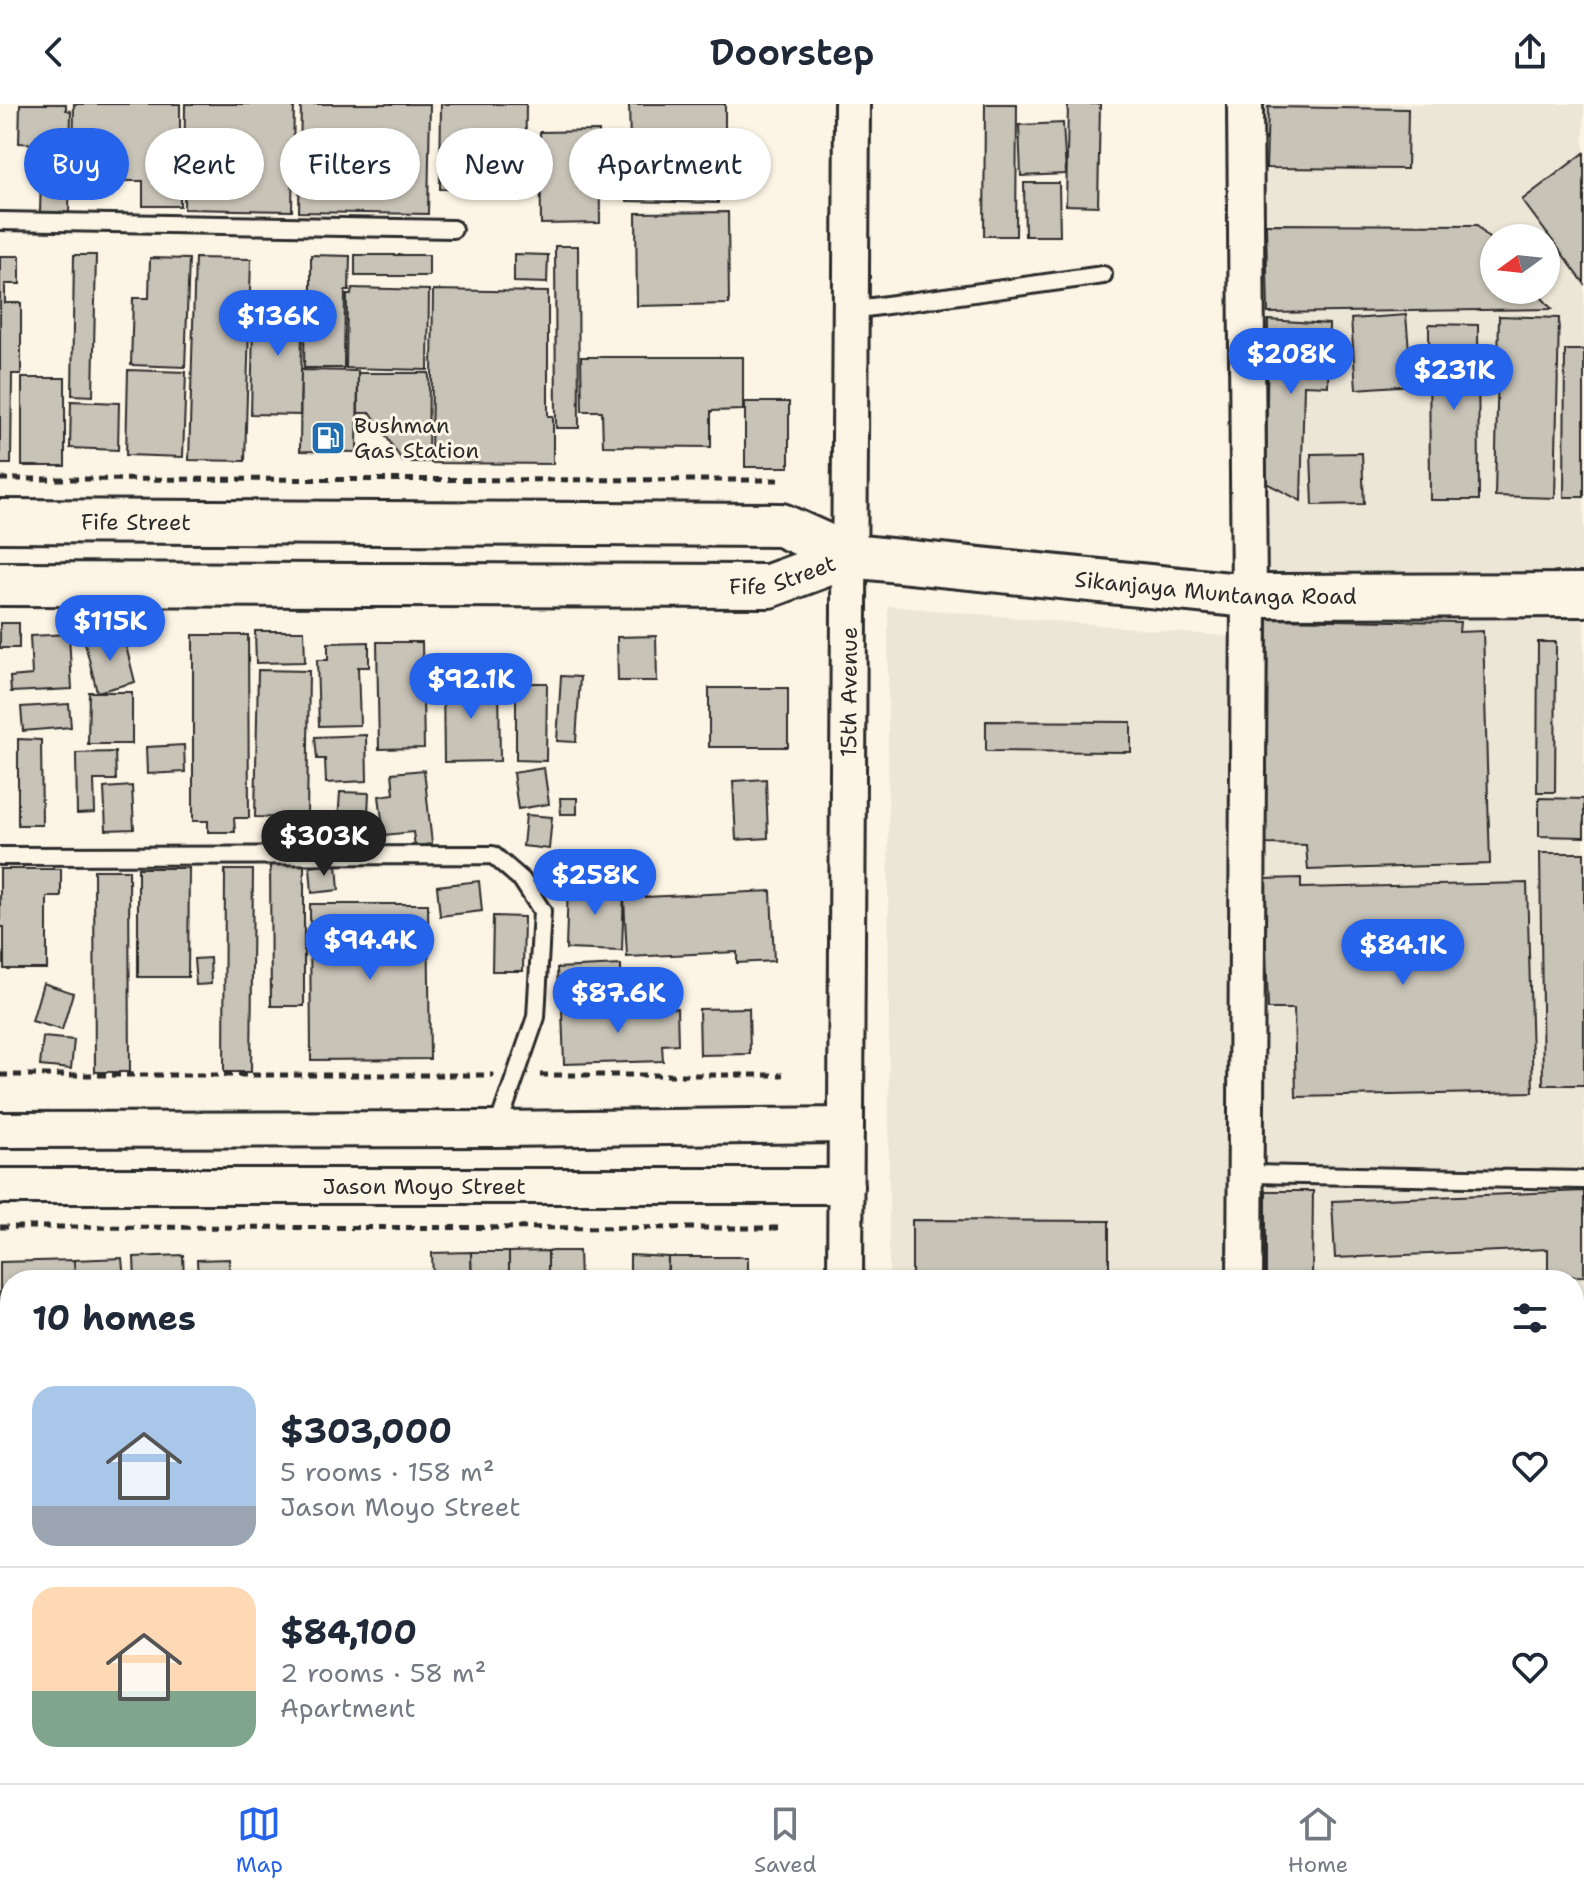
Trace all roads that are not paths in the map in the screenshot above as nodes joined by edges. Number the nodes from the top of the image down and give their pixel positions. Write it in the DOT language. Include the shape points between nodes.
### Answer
graph roads {
  1 [pos="852,104"];
  2 [pos="1245,104"];
  3 [pos="0,221"];
  4 [pos="453,229"];
  5 [pos="1103,275"];
  6 [pos="851,310"];
  7 [pos="0,521"];
  8 [pos="850,556"];
  9 [pos="0,584"];
  10 [pos="1584,595"];
  11 [pos="1249,596"];
  12 [pos="0,856"];
  13 [pos="846,1125"];
  14 [pos="497,1129"];
  15 [pos="0,1130"];
  16 [pos="1247,1174"];
  17 [pos="1584,1180"];
  18 [pos="0,1186"];
  19 [pos="846,1186"];
  20 [pos="845,1270"];
  21 [pos="1245,1270"];
  1 -- 6 [label="street, 15th Avenue"];
  2 -- 11 [label="street"];
  3 -- 4 [label="lane"];
  5 -- 6 [label="lane"];
  6 -- 8 [label="street, 15th Avenue"];
  7 -- 8 [label="street, Fife Street" via="781,525"];
  8 -- 9 [label="street, Fife Street" via="769,586"];
  8 -- 11 [label="street, Sikanjaya Muntanga Road"];
  8 -- 13 [label="street, 15th Avenue"];
  10 -- 11 [label="street, Sikanjaya Muntanga Road"];
  11 -- 16 [label="street"];
  12 -- 14 [label="lane" via="493,855 522,880 542,911 536,1017"];
  13 -- 14 [label="street"];
  13 -- 19 [label="street, 15th Avenue"];
  14 -- 15 [label="street"];
  16 -- 17 [label="lane"];
  16 -- 21 [label="street"];
  18 -- 19 [label="street, Jason Moyo Street"];
  19 -- 20 [label="street, 15th Avenue"];
}
